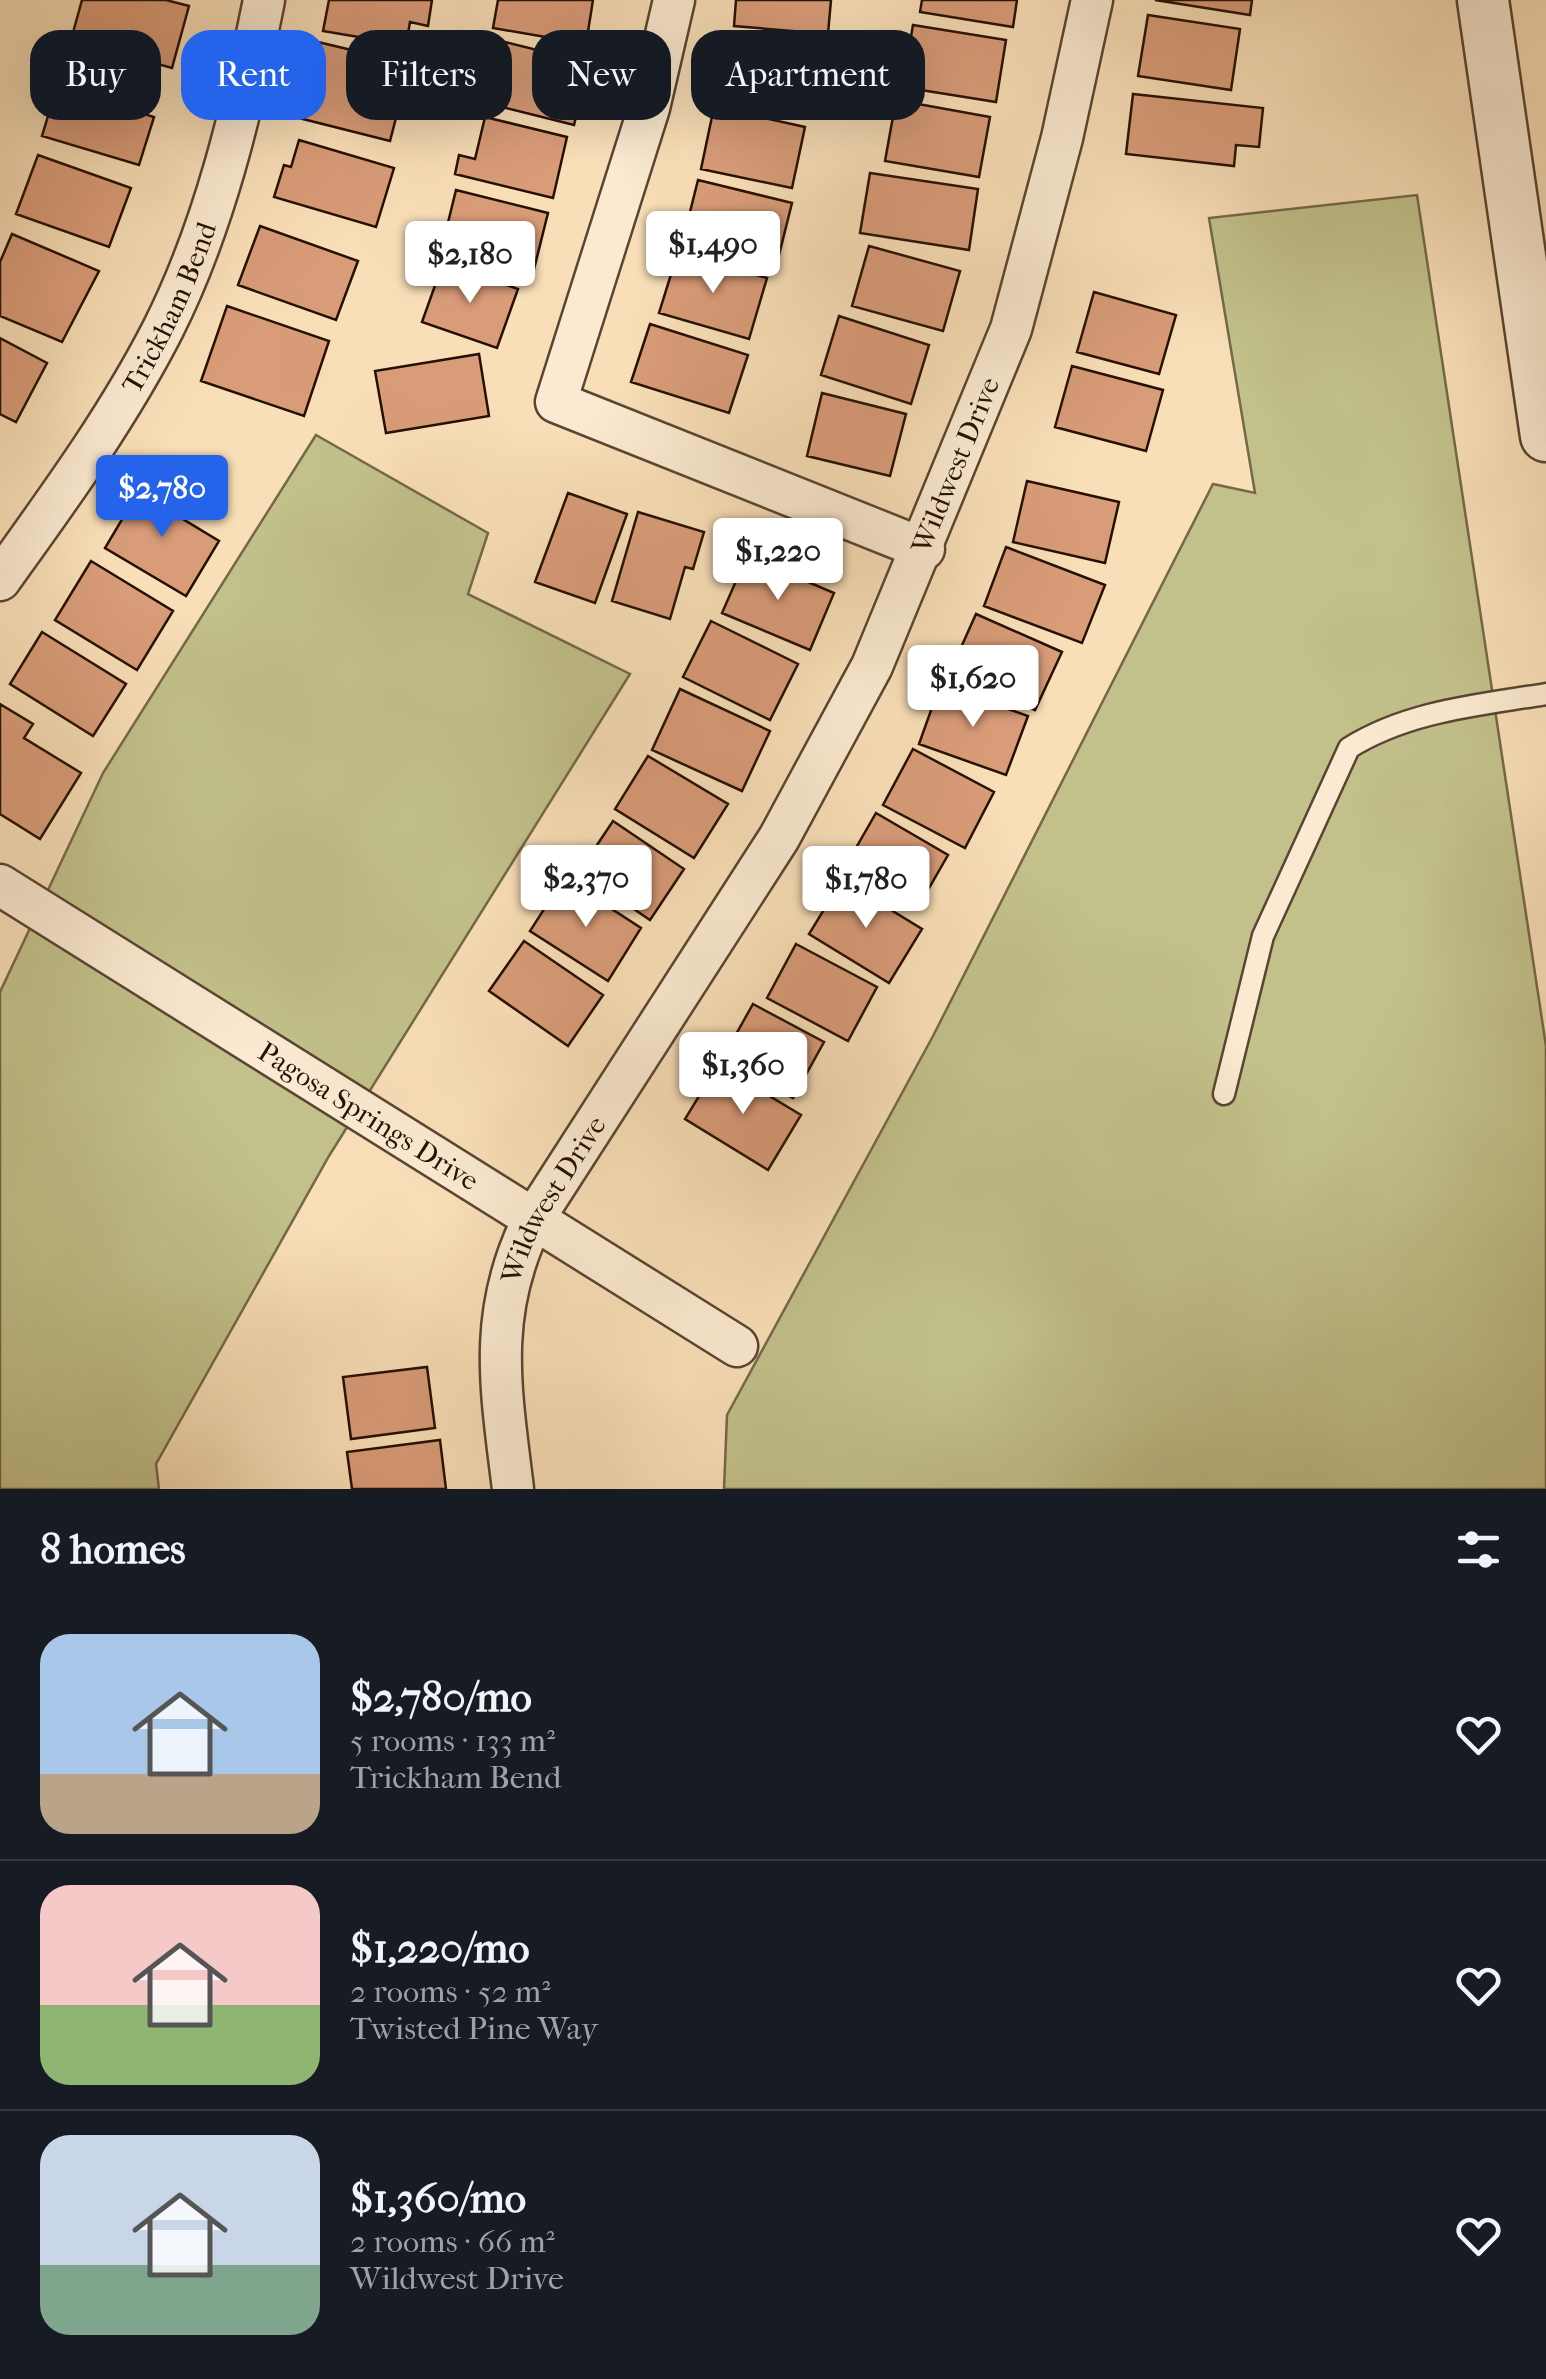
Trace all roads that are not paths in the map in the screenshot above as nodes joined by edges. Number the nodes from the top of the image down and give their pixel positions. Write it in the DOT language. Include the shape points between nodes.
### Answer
graph roads {
  1 [pos="264,0"];
  2 [pos="674,0"];
  3 [pos="1092,0"];
  4 [pos="1483,0"];
  5 [pos="1546,436"];
  6 [pos="924,549"];
  7 [pos="0,580"];
  8 [pos="1546,694"];
  9 [pos="0,885"];
  10 [pos="1224,1094"];
  11 [pos="533,1220"];
  12 [pos="737,1346"];
  13 [pos="513,1489"];
  1 -- 7 [label="street, Trickham Bend" via="211,209 164,327 100,441"];
  2 -- 6 [label="street" via="649,108 556,402"];
  3 -- 6 [label="street, Wildwest Drive" via="1011,329"];
  4 -- 5 [label="street"];
  6 -- 11 [label="street, Wildwest Drive" via="872,666 778,838"];
  8 -- 10 [label="lane" via="1432,713 1374,732 1349,748 1263,936"];
  9 -- 11 [label="street, Pagosa Springs Drive"];
  11 -- 12 [label="street, Pagosa Springs Drive"];
  11 -- 13 [label="street, Wildwest Drive" via="512,1260 499,1336"];
}
